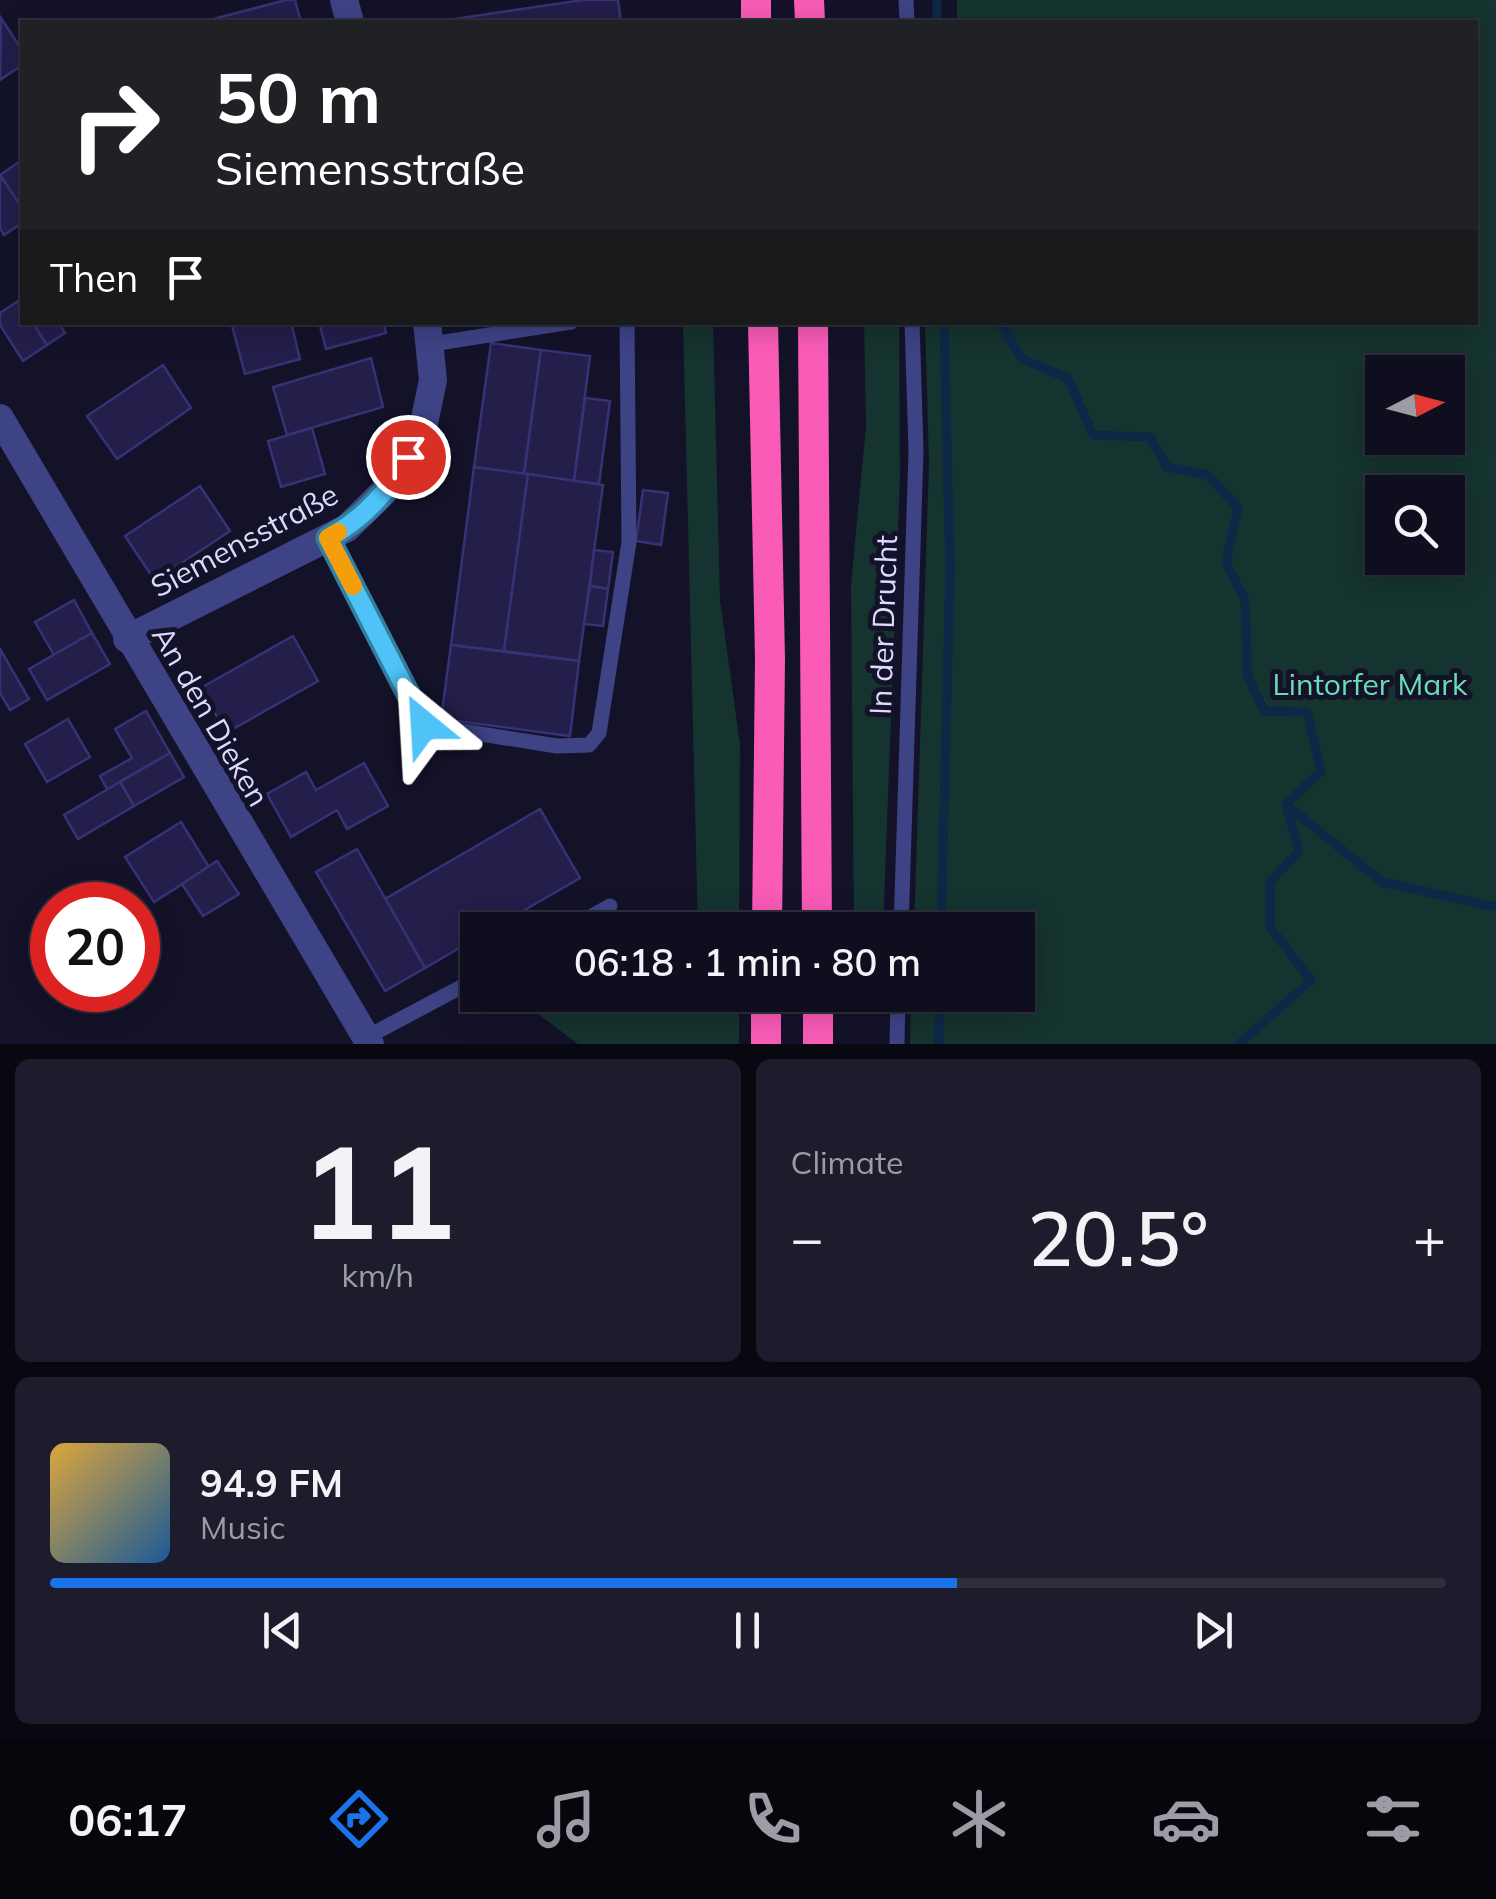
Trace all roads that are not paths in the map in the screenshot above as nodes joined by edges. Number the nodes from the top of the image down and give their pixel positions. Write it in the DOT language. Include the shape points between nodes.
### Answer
graph roads {
  1 [pos="542,325"];
  2 [pos="627,325"];
  3 [pos="763,325"];
  4 [pos="813,325"];
  5 [pos="912,325"];
  6 [pos="428,337"];
  7 [pos="0,418"];
  8 [pos="328,538"];
  9 [pos="127,638"];
  10 [pos="610,906"];
  11 [pos="599,912"];
  12 [pos="767,912"];
  13 [pos="817,912"];
  14 [pos="901,912"];
  15 [pos="460,988"];
  16 [pos="766,1012"];
  17 [pos="818,1012"];
  18 [pos="898,1012"];
  19 [pos="368,1041"];
  20 [pos="766,1044"];
  21 [pos="818,1044"];
  22 [pos="897,1044"];
  1 -- 6 [label="lane"];
  2 -- 8 [label="lane" via="629,542 599,733 589,745 424,725"];
  3 -- 12 [label="highway"];
  4 -- 13 [label="highway"];
  5 -- 14 [label="lane, In der Drucht" via="916,451"];
  6 -- 8 [label="street, Siemensstraße" via="434,380 422,433 395,481 348,528"];
  7 -- 9 [label="street, An den Dieken"];
  8 -- 9 [label="street, Siemensstraße"];
  9 -- 19 [label="street, An den Dieken"];
  10 -- 11 [label="lane"];
  15 -- 19 [label="lane"];
  16 -- 20 [label="highway"];
  17 -- 21 [label="highway"];
  18 -- 22 [label="lane"];
}
